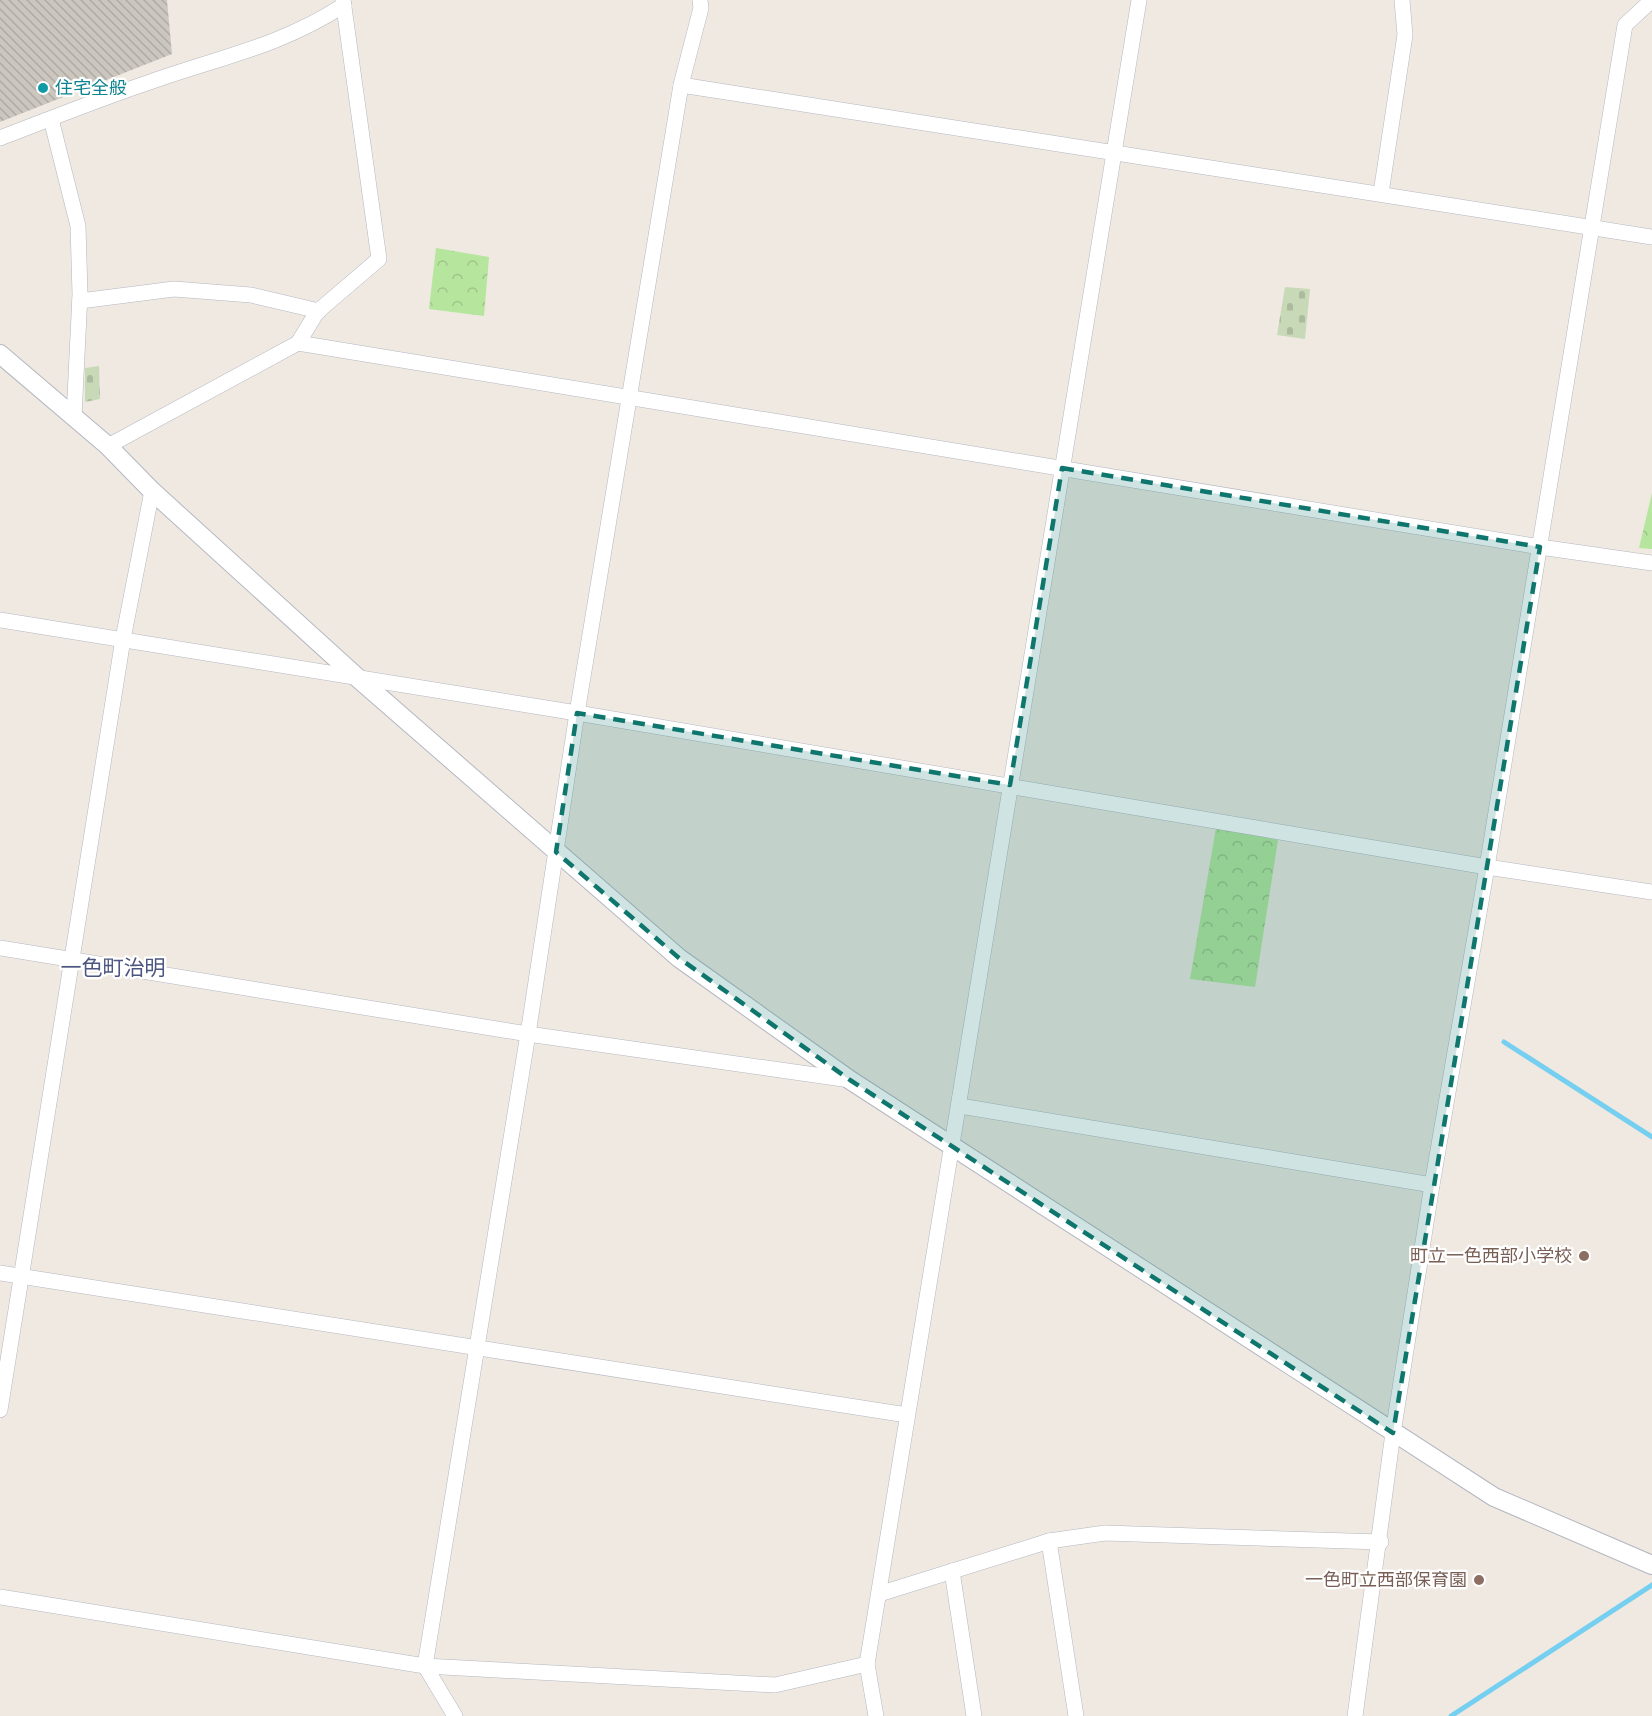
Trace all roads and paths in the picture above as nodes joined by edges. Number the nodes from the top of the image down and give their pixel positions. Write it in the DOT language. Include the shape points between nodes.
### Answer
graph roads {
  1 [pos="700,0"];
  2 [pos="1140,0"];
  3 [pos="1402,0"];
  4 [pos="1652,0"];
  5 [pos="343,2"];
  6 [pos="681,85"];
  7 [pos="51,119"];
  8 [pos="0,138"];
  9 [pos="1115,151"];
  10 [pos="1381,193"];
  11 [pos="1593,226"];
  12 [pos="1652,237"];
  13 [pos="80,301"];
  14 [pos="319,311"];
  15 [pos="298,343"];
  16 [pos="0,354"];
  17 [pos="630,398"];
  18 [pos="74,417"];
  19 [pos="108,446"];
  20 [pos="1062,468"];
  21 [pos="152,490"];
  22 [pos="1540,547"];
  23 [pos="1652,563"];
  24 [pos="0,620"];
  25 [pos="123,639"];
  26 [pos="360,680"];
  27 [pos="577,712"];
  28 [pos="1010,785"];
  29 [pos="556,852"];
  30 [pos="1487,867"];
  31 [pos="1652,892"];
  32 [pos="0,948"];
  33 [pos="72,960"];
  34 [pos="528,1034"];
  35 [pos="850,1080"];
  36 [pos="960,1106"];
  37 [pos="954,1145"];
  38 [pos="1432,1185"];
  39 [pos="0,1273"];
  40 [pos="22,1277"];
  41 [pos="476,1347"];
  42 [pos="0,1410"];
  43 [pos="907,1415"];
  44 [pos="1393,1434"];
  45 [pos="1049,1541"];
  46 [pos="1381,1542"];
  47 [pos="1652,1565"];
  48 [pos="952,1571"];
  49 [pos="879,1594"];
  50 [pos="0,1597"];
  51 [pos="867,1664"];
  52 [pos="425,1666"];
  53 [pos="455,1716"];
  54 [pos="876,1716"];
  55 [pos="974,1716"];
  56 [pos="1076,1716"];
  57 [pos="1355,1716"];
  1 -- 6 [label="street"];
  2 -- 9 [label="street"];
  3 -- 10 [label="street" via="1406,35"];
  4 -- 11 [label="street" via="1625,25"];
  5 -- 7 [label="street" via="314,24 276,42 149,82"];
  5 -- 14 [label="street" via="379,259"];
  6 -- 9 [label="street"];
  6 -- 17 [label="street"];
  7 -- 8 [label="street"];
  7 -- 13 [label="street" via="78,226"];
  9 -- 10 [label="street"];
  9 -- 20 [label="street"];
  10 -- 11 [label="street"];
  11 -- 12 [label="street"];
  11 -- 22 [label="street"];
  13 -- 14 [label="street" via="174,289 251,295"];
  13 -- 18 [label="street"];
  14 -- 15 [label="street"];
  15 -- 17 [label="street"];
  15 -- 19 [label="street"];
  16 -- 18 [label="street"];
  17 -- 20 [label="street"];
  17 -- 27 [label="street"];
  18 -- 19 [label="street"];
  19 -- 21 [label="street"];
  20 -- 22 [label="street"];
  20 -- 28 [label="street"];
  21 -- 25 [label="street"];
  21 -- 26 [label="street"];
  22 -- 23 [label="street"];
  22 -- 30 [label="street"];
  24 -- 25 [label="street"];
  25 -- 26 [label="street"];
  25 -- 33 [label="street"];
  26 -- 27 [label="street"];
  26 -- 29 [label="street"];
  27 -- 28 [label="street"];
  27 -- 29 [label="street"];
  28 -- 30 [label="street"];
  28 -- 36 [label="street"];
  29 -- 34 [label="street"];
  29 -- 35 [label="street" via="679,958"];
  30 -- 31 [label="street"];
  30 -- 38 [label="street"];
  32 -- 33 [label="street"];
  33 -- 34 [label="street"];
  33 -- 40 [label="street"];
  34 -- 35 [label="street"];
  34 -- 41 [label="street"];
  35 -- 37 [label="street"];
  36 -- 37 [label="street"];
  36 -- 38 [label="street"];
  37 -- 43 [label="street"];
  37 -- 44 [label="street"];
  38 -- 44 [label="street"];
  39 -- 40 [label="street"];
  40 -- 41 [label="street"];
  40 -- 42 [label="street"];
  41 -- 43 [label="street"];
  41 -- 52 [label="street"];
  43 -- 49 [label="street"];
  44 -- 46 [label="street"];
  44 -- 47 [label="street" via="1494,1497"];
  45 -- 46 [label="street" via="1105,1533"];
  45 -- 48 [label="street"];
  45 -- 56 [label="street"];
  46 -- 57 [label="street"];
  48 -- 49 [label="street"];
  48 -- 55 [label="street"];
  49 -- 51 [label="street"];
  50 -- 52 [label="street"];
  51 -- 52 [label="street" via="775,1685"];
  51 -- 54 [label="street"];
  52 -- 53 [label="street"];
}
